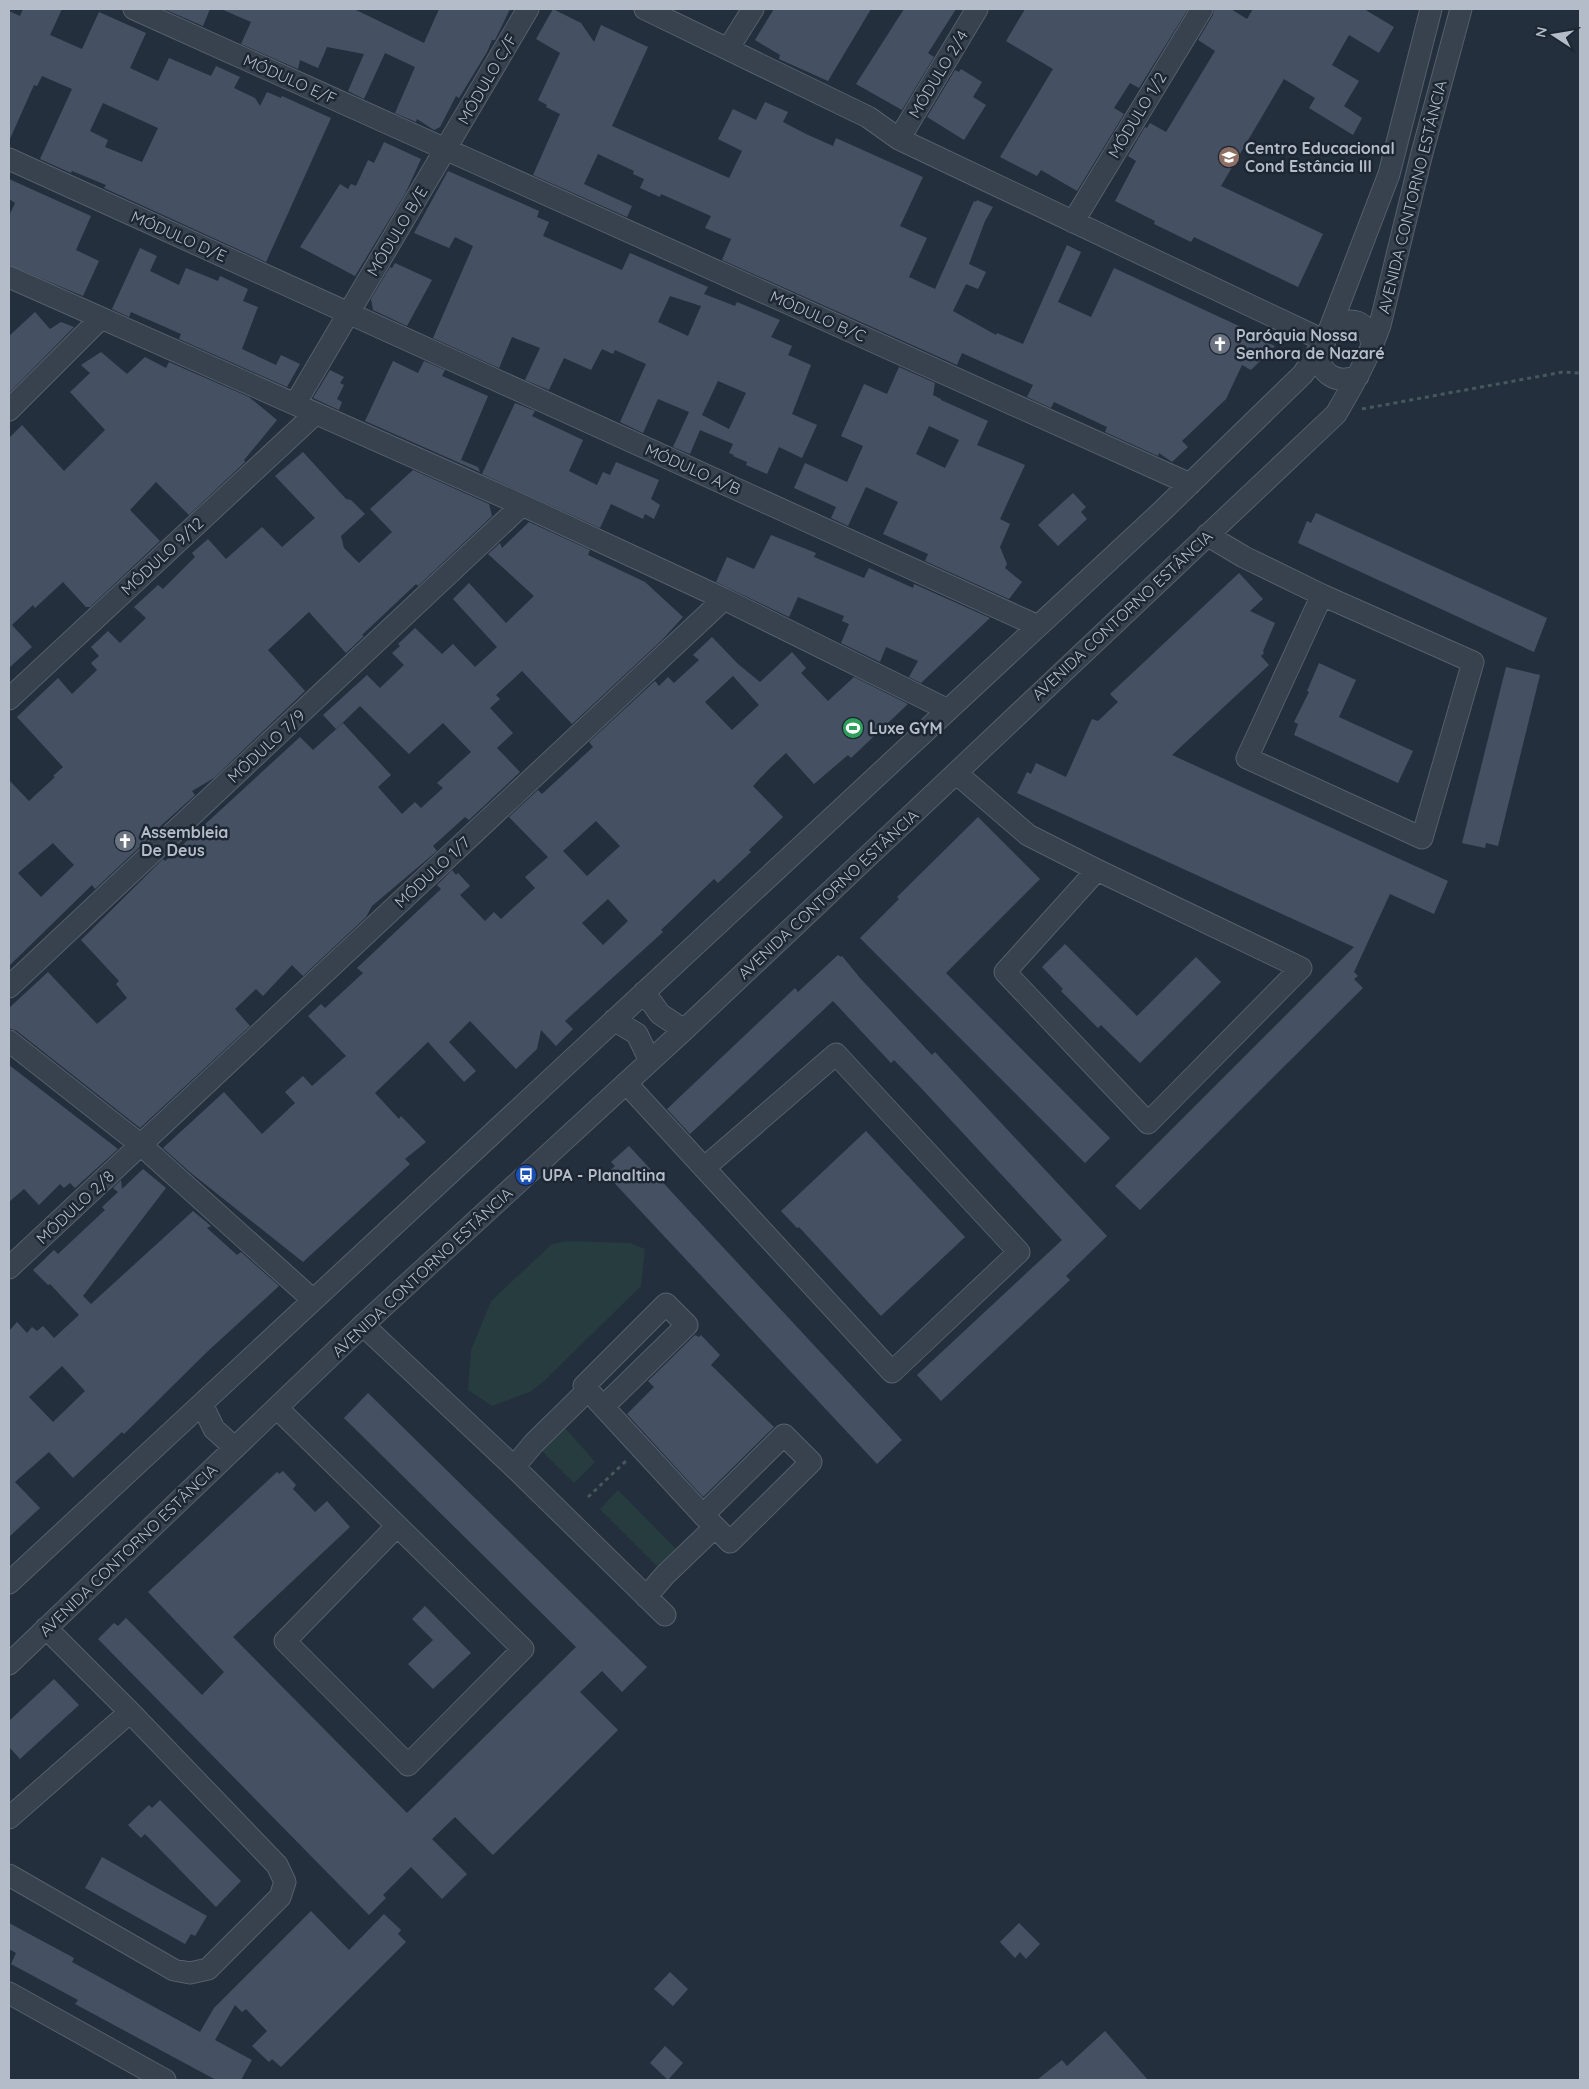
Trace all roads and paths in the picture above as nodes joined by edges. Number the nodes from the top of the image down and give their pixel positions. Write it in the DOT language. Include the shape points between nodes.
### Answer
graph roads {
  1 [pos="134,9"];
  2 [pos="528,9"];
  3 [pos="645,9"];
  4 [pos="753,9"];
  5 [pos="976,9"];
  6 [pos="1202,9"];
  7 [pos="1431,9"];
  8 [pos="1460,9"];
  9 [pos="728,49"];
  10 [pos="899,139"];
  11 [pos="446,149"];
  12 [pos="9,159"];
  13 [pos="1073,222"];
  14 [pos="9,278"];
  15 [pos="349,313"];
  16 [pos="101,318"];
  17 [pos="1324,341"];
  18 [pos="1372,346"];
  19 [pos="1580,373"];
  20 [pos="1358,376"];
  21 [pos="295,404"];
  22 [pos="9,410"];
  23 [pos="315,414"];
  24 [pos="1336,414"];
  25 [pos="1190,484"];
  26 [pos="522,505"];
  27 [pos="1207,535"];
  28 [pos="1322,595"];
  29 [pos="724,599"];
  30 [pos="1038,626"];
  31 [pos="9,698"];
  32 [pos="948,710"];
  33 [pos="956,773"];
  34 [pos="1097,870"];
  35 [pos="9,987"];
  36 [pos="644,992"];
  37 [pos="614,1020"];
  38 [pos="684,1030"];
  39 [pos="9,1041"];
  40 [pos="650,1061"];
  41 [pos="626,1083"];
  42 [pos="141,1145"];
  43 [pos="704,1168"];
  44 [pos="9,1268"];
  45 [pos="313,1300"];
  46 [pos="363,1325"];
  47 [pos="588,1390"];
  48 [pos="202,1404"];
  49 [pos="604,1406"];
  50 [pos="277,1408"];
  51 [pos="641,1447"];
  52 [pos="235,1448"];
  53 [pos="514,1468"];
  54 [pos="588,1497"];
  55 [pos="709,1521"];
  56 [pos="397,1526"];
  57 [pos="9,1583"];
  58 [pos="646,1597"];
  59 [pos="665,1615"];
  60 [pos="46,1628"];
  61 [pos="9,1664"];
  62 [pos="130,1712"];
  63 [pos="9,1818"];
  64 [pos="9,1875"];
  65 [pos="9,1993"];
  66 [pos="164,2080"];
  1 -- 11 [label="street, MÓDULO E/F"];
  2 -- 11 [label="street, MÓDULO C/F"];
  3 -- 9 [label="street"];
  4 -- 9 [label="street"];
  5 -- 10 [label="street, MÓDULO 2/4"];
  6 -- 13 [label="street, MÓDULO 1/2"];
  7 -- 17 [label="street, AVENIDA CONTORNO ESTÂNCIA" via="1388,174"];
  8 -- 18 [label="street, AVENIDA CONTORNO ESTÂNCIA"];
  9 -- 10 [label="street" via="868,117"];
  10 -- 13 [label="street"];
  11 -- 15 [label="street, MÓDULO B/E"];
  11 -- 25 [label="street, MÓDULO B/C"];
  12 -- 15 [label="street, MÓDULO D/E"];
  13 -- 17 [label="street"];
  14 -- 16 [label="street"];
  15 -- 21 [label="street, MÓDULO B/E"];
  15 -- 30 [label="street, MÓDULO A/B"];
  16 -- 21 [label="street"];
  16 -- 22 [label="street"];
  17 -- 18 [label="street" via="1338,324 1357,322 1366,327"];
  17 -- 20 [label="street" via="1319,361 1323,370 1339,380"];
  17 -- 25 [label="street, AVENIDA CONTORNO ESTÂNCIA" via="1303,374"];
  18 -- 20 [label="street, AVENIDA CONTORNO ESTÂNCIA"];
  19 -- 24 [label="path" via="1563,372"];
  20 -- 24 [label="street, AVENIDA CONTORNO ESTÂNCIA"];
  21 -- 23 [label="street"];
  23 -- 26 [label="street"];
  23 -- 31 [label="street, MÓDULO 9/12"];
  24 -- 27 [label="street, AVENIDA CONTORNO ESTÂNCIA"];
  25 -- 30 [label="street, AVENIDA CONTORNO ESTÂNCIA"];
  26 -- 29 [label="street"];
  26 -- 35 [label="street, MÓDULO 7/9"];
  27 -- 28 [label="street"];
  27 -- 33 [label="street, AVENIDA CONTORNO ESTÂNCIA"];
  28 -- 28 [label="street" via="1246,758 1422,838 1473,662"];
  29 -- 32 [label="street"];
  29 -- 42 [label="street, MÓDULO 1/7"];
  30 -- 32 [label="street, AVENIDA CONTORNO ESTÂNCIA"];
  32 -- 36 [label="street, AVENIDA CONTORNO ESTÂNCIA"];
  33 -- 34 [label="street" via="1028,835"];
  33 -- 38 [label="street, AVENIDA CONTORNO ESTÂNCIA"];
  34 -- 34 [label="street" via="1301,968 1148,1124 1005,972"];
  36 -- 37 [label="street, AVENIDA CONTORNO ESTÂNCIA"];
  36 -- 38 [label="street" via="660,1014"];
  37 -- 40 [label="street" via="637,1034"];
  37 -- 45 [label="street, AVENIDA CONTORNO ESTÂNCIA"];
  38 -- 40 [label="street, AVENIDA CONTORNO ESTÂNCIA"];
  39 -- 42 [label="street"];
  40 -- 41 [label="street, AVENIDA CONTORNO ESTÂNCIA"];
  41 -- 43 [label="street"];
  41 -- 46 [label="street, AVENIDA CONTORNO ESTÂNCIA"];
  42 -- 44 [label="street, MÓDULO 2/8"];
  42 -- 45 [label="street"];
  43 -- 43 [label="street" via="892,1372 1019,1252 836,1054"];
  45 -- 48 [label="street, AVENIDA CONTORNO ESTÂNCIA"];
  46 -- 50 [label="street, AVENIDA CONTORNO ESTÂNCIA"];
  46 -- 53 [label="street"];
  47 -- 49 [label="street"];
  47 -- 49 [label="street" via="584,1386 666,1304 687,1325"];
  47 -- 53 [label="street" via="534,1443"];
  48 -- 52 [label="street" via="214,1429"];
  48 -- 57 [label="street, AVENIDA CONTORNO ESTÂNCIA"];
  49 -- 51 [label="street"];
  50 -- 52 [label="street, AVENIDA CONTORNO ESTÂNCIA"];
  50 -- 56 [label="street"];
  51 -- 54 [label="path"];
  51 -- 55 [label="street"];
  52 -- 60 [label="street, AVENIDA CONTORNO ESTÂNCIA"];
  53 -- 58 [label="street"];
  55 -- 55 [label="street" via="784,1435 811,1462 730,1542"];
  55 -- 58 [label="street"];
  56 -- 56 [label="street" via="285,1641 408,1765 523,1649"];
  58 -- 59 [label="street"];
  60 -- 61 [label="street, AVENIDA CONTORNO ESTÂNCIA"];
  60 -- 62 [label="street"];
  62 -- 63 [label="street"];
  62 -- 64 [label="street" via="278,1865 285,1882 280,1896 208,1969 190,1973 174,1970"];
  65 -- 66 [label="street"];
}
